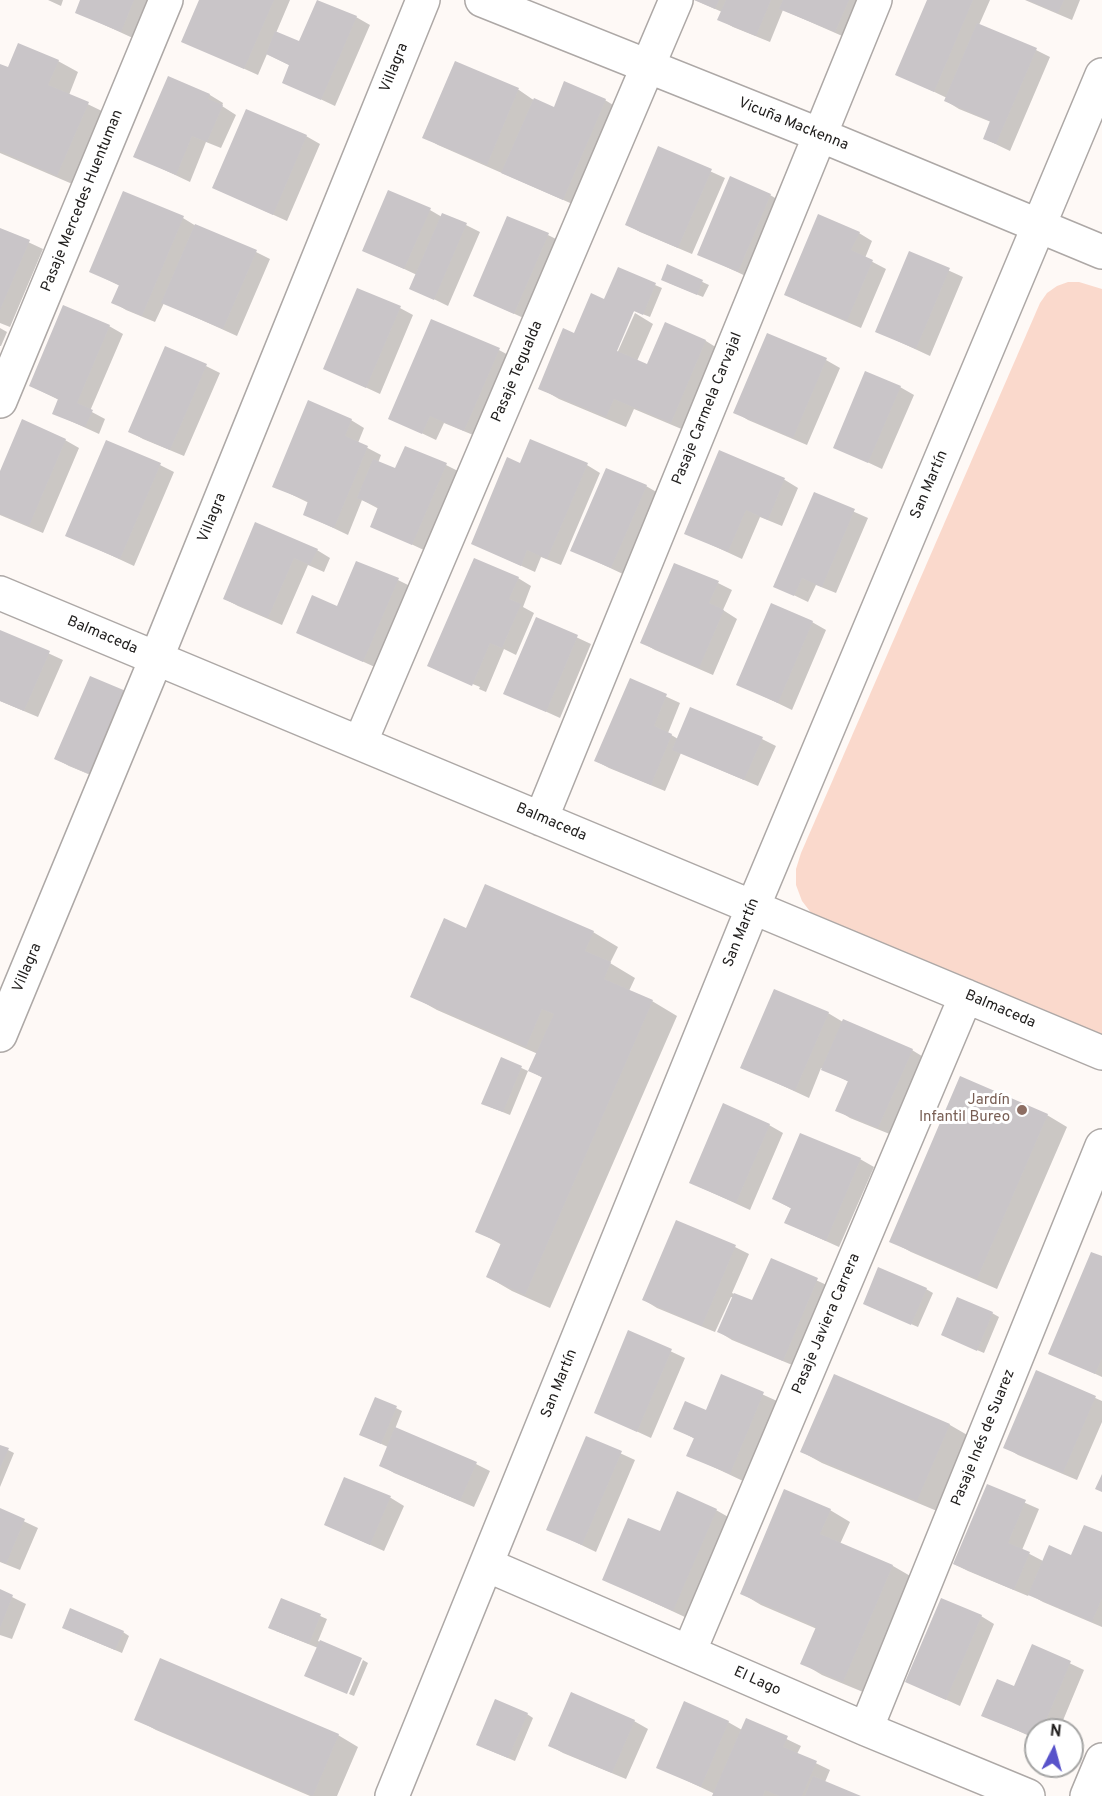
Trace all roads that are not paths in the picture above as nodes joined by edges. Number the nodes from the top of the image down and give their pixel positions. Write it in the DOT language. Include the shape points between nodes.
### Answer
graph roads {
  1 [pos="166,0"];
  2 [pos="423,0"];
  3 [pos="482,0"];
  4 [pos="676,0"];
  5 [pos="875,0"];
  6 [pos="647,67"];
  7 [pos="1102,75"];
  8 [pos="820,135"];
  9 [pos="1039,226"];
  10 [pos="1102,252"];
  11 [pos="0,401"];
  12 [pos="0,594"];
  13 [pos="156,659"];
  14 [pos="360,743"];
  15 [pos="542,819"];
  16 [pos="753,907"];
  17 [pos="966,996"];
  18 [pos="0,1035"];
  19 [pos="1102,1053"];
  20 [pos="1102,1146"];
  21 [pos="487,1565"];
  22 [pos="689,1652"];
  23 [pos="866,1729"];
  24 [pos="1102,1760"];
  25 [pos="392,1796"];
  26 [pos="1028,1796"];
  27 [pos="1087,1796"];
  1 -- 11 [label="street, Pasaje Mercedes Huentuman"];
  2 -- 13 [label="street, Villagra"];
  3 -- 6 [label="street, Vicuña Mackenna"];
  4 -- 6 [label="street, Pasaje Tegualda"];
  5 -- 8 [label="street, Pasaje Carmela Carvajal"];
  6 -- 8 [label="street, Vicuña Mackenna"];
  6 -- 14 [label="street, Pasaje Tegualda"];
  7 -- 9 [label="street, San Martín"];
  8 -- 9 [label="street, Vicuña Mackenna"];
  8 -- 15 [label="street, Pasaje Carmela Carvajal"];
  9 -- 10 [label="street, Vicuña Mackenna"];
  9 -- 16 [label="street, San Martín"];
  12 -- 13 [label="street, Balmaceda"];
  13 -- 14 [label="street, Balmaceda"];
  13 -- 18 [label="street, Villagra"];
  14 -- 15 [label="street, Balmaceda"];
  15 -- 16 [label="street, Balmaceda"];
  16 -- 17 [label="street, Balmaceda"];
  16 -- 21 [label="street, San Martín"];
  17 -- 19 [label="street, Balmaceda"];
  17 -- 22 [label="street, Pasaje Javiera Carrera"];
  20 -- 23 [label="street, Pasaje Inés de Suarez"];
  21 -- 22 [label="street, El Lago"];
  21 -- 25 [label="street, San Martín"];
  22 -- 23 [label="street, El Lago"];
  23 -- 26 [label="street, El Lago"];
  24 -- 27 [label="street"];
}
